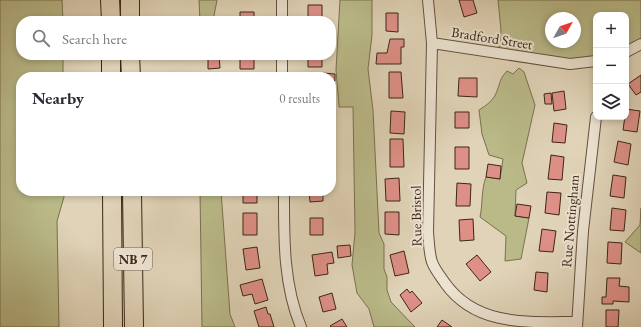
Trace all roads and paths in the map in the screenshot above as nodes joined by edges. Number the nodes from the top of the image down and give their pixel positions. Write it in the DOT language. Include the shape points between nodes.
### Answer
graph roads {
  1 [pos="110,0"];
  2 [pos="130,0"];
  3 [pos="282,0"];
  4 [pos="428,0"];
  5 [pos="111,16"];
  6 [pos="130,16"];
  7 [pos="282,16"];
  8 [pos="432,43"];
  9 [pos="641,44"];
  10 [pos="629,50"];
  11 [pos="111,60"];
  12 [pos="130,60"];
  13 [pos="282,60"];
  14 [pos="593,61"];
  15 [pos="111,72"];
  16 [pos="131,72"];
  17 [pos="282,72"];
  18 [pos="596,120"];
  19 [pos="112,196"];
  20 [pos="132,196"];
  21 [pos="284,196"];
  22 [pos="577,324"];
  23 [pos="113,327"];
  24 [pos="134,327"];
  25 [pos="301,327"];
  1 -- 5 [label="highway"];
  2 -- 6 [label="highway"];
  3 -- 7 [label="street"];
  4 -- 8 [label="street, Rue Bristol"];
  8 -- 14 [label="street, Bradford Street" via="570,64"];
  8 -- 22 [label="street, Rue Bristol" via="428,232 432,262 450,291 480,313 515,321"];
  9 -- 10 [label="street"];
  11 -- 15 [label="highway"];
  12 -- 16 [label="highway"];
  13 -- 17 [label="street"];
  18 -- 22 [label="street, Rue Nottingham" via="583,231"];
  19 -- 23 [label="highway, NB 7"];
  20 -- 24 [label="highway, NB 7"];
  21 -- 25 [label="street" via="286,264 291,295"];
}
